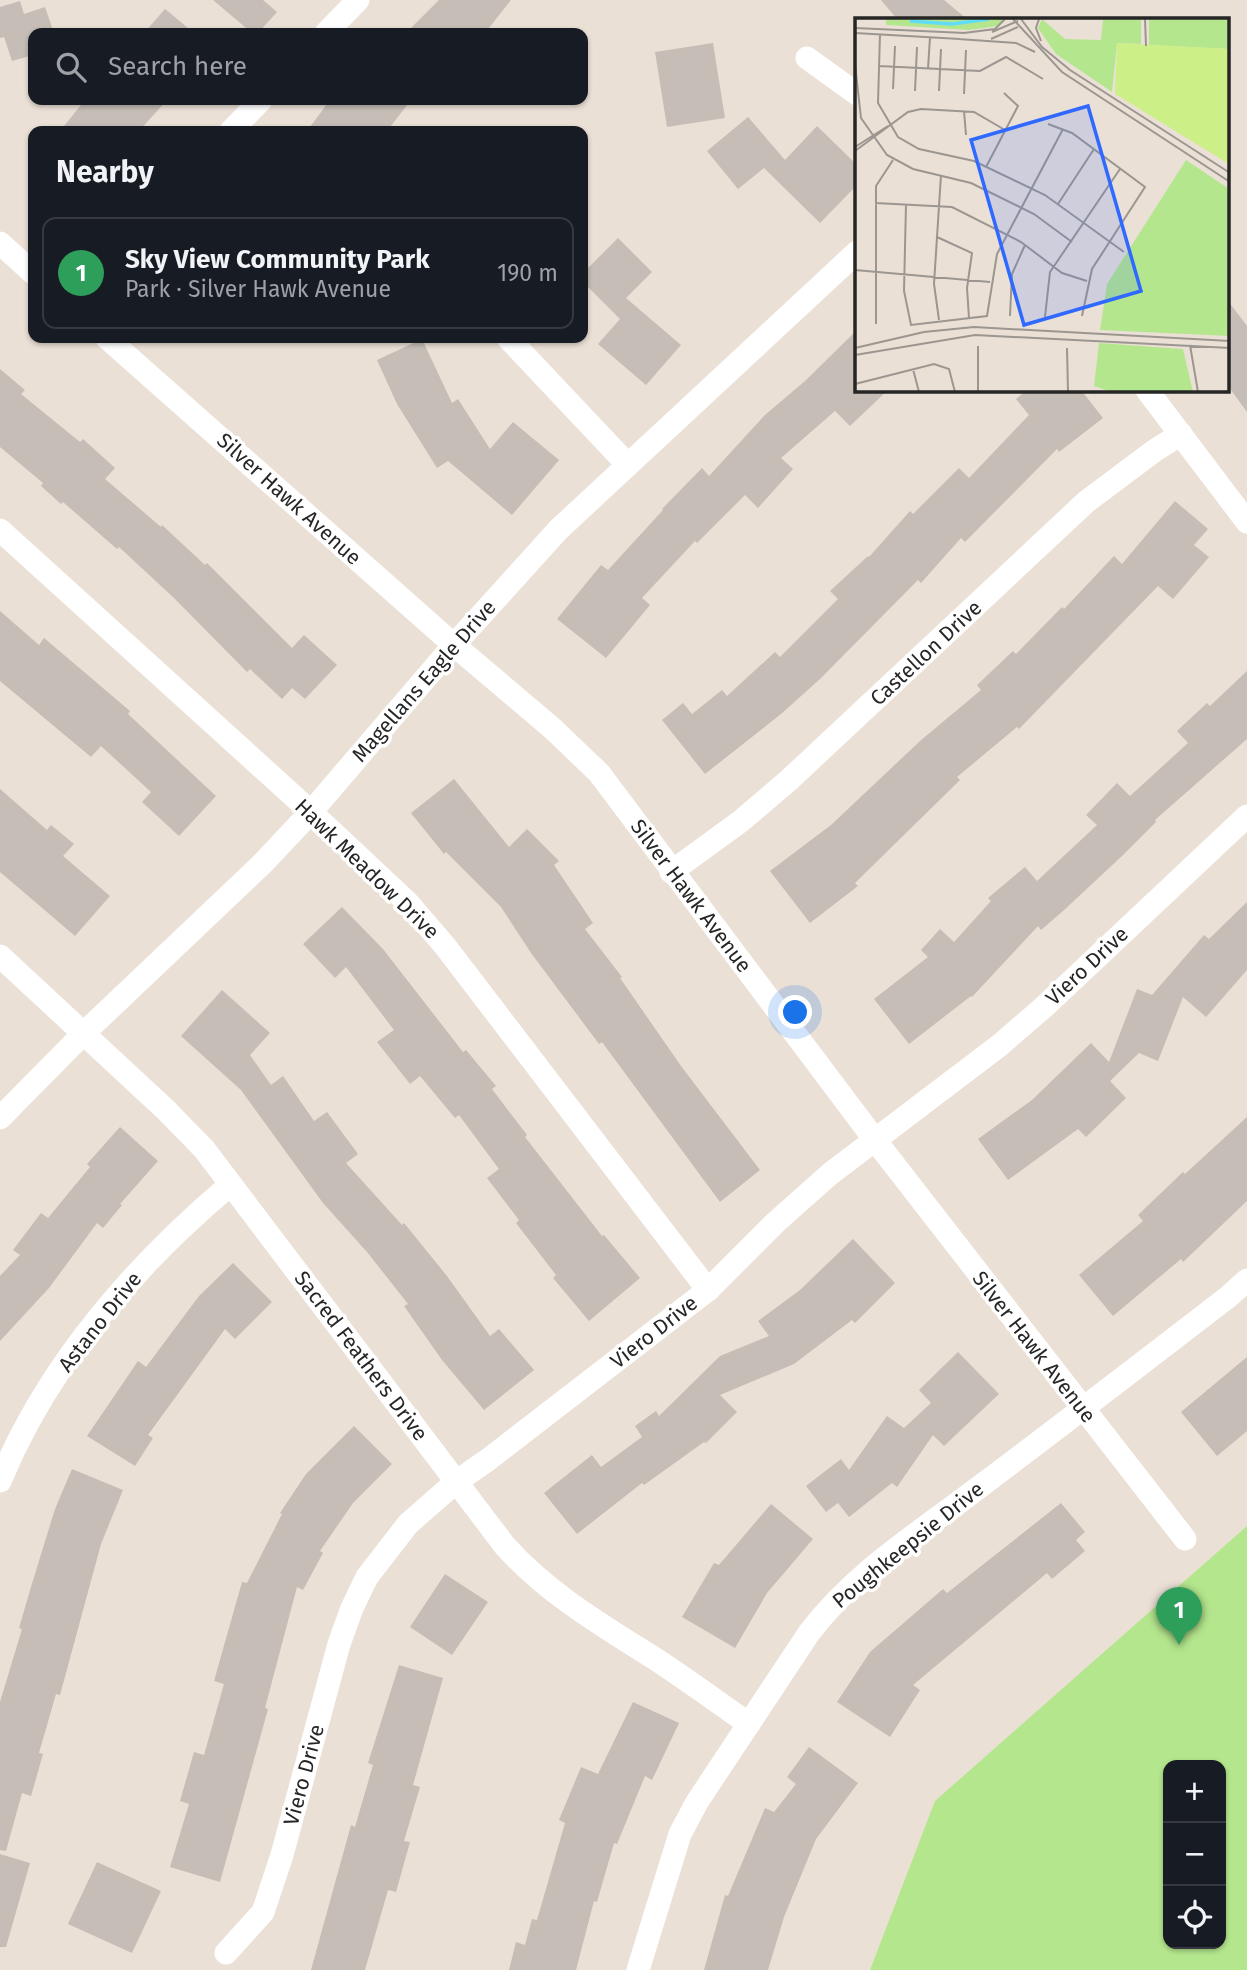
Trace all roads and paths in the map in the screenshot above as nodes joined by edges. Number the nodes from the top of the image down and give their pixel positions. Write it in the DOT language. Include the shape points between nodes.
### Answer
graph roads {
  1 [pos="358,0"];
  2 [pos="331,28"];
  3 [pos="807,58"];
  4 [pos="855,93"];
  5 [pos="256,105"];
  6 [pos="236,126"];
  7 [pos="0,243"];
  8 [pos="855,254"];
  9 [pos="28,268"];
  10 [pos="113,343"];
  11 [pos="513,343"];
  12 [pos="1149,392"];
  13 [pos="1181,435"];
  14 [pos="627,464"];
  15 [pos="1247,522"];
  16 [pos="0,530"];
  17 [pos="454,645"];
  18 [pos="311,812"];
  19 [pos="1247,816"];
  20 [pos="671,872"];
  21 [pos="0,956"];
  22 [pos="84,1033"];
  23 [pos="0,1118"];
  24 [pos="875,1140"];
  25 [pos="230,1185"];
  26 [pos="1247,1280"];
  27 [pos="708,1290"];
  28 [pos="1083,1410"];
  29 [pos="0,1481"];
  30 [pos="456,1482"];
  31 [pos="1185,1539"];
  32 [pos="749,1724"];
  33 [pos="226,1953"];
  34 [pos="638,1970"];
  1 -- 2 [label="street"];
  3 -- 4 [label="street"];
  5 -- 6 [label="street"];
  7 -- 9 [label="street"];
  8 -- 14 [label="street, Magellans Eagle Drive"];
  10 -- 17 [label="street, Silver Hawk Avenue"];
  11 -- 14 [label="street"];
  12 -- 13 [label="street"];
  13 -- 15 [label="street"];
  13 -- 20 [label="street, Castellon Drive" via="1086,502 789,780"];
  14 -- 17 [label="street, Magellans Eagle Drive" via="549,539"];
  16 -- 18 [label="street, Hawk Meadow Drive"];
  17 -- 18 [label="street, Magellans Eagle Drive"];
  17 -- 20 [label="street, Silver Hawk Avenue" via="599,773"];
  18 -- 22 [label="street, Magellans Eagle Drive"];
  18 -- 27 [label="street, Hawk Meadow Drive" via="408,903 445,946"];
  19 -- 24 [label="street, Viero Drive" via="1045,1006"];
  20 -- 24 [label="street, Silver Hawk Avenue"];
  21 -- 22 [label="street, Sacred Feathers Drive"];
  22 -- 23 [label="street, Magellans Eagle Drive"];
  22 -- 25 [label="street, Sacred Feathers Drive" via="204,1149"];
  24 -- 27 [label="street, Viero Drive" via="801,1198"];
  24 -- 28 [label="street, Silver Hawk Avenue"];
  25 -- 29 [label="street, Astano Drive" via="158,1250 96,1323 19,1436"];
  25 -- 30 [label="street, Sacred Feathers Drive"];
  26 -- 28 [label="street, Poughkeepsie Drive"];
  27 -- 30 [label="street, Viero Drive"];
  28 -- 31 [label="street, Silver Hawk Avenue"];
  28 -- 32 [label="street, Poughkeepsie Drive" via="846,1589 809,1633"];
  30 -- 32 [label="street, Sacred Feathers Drive" via="505,1546 546,1586"];
  30 -- 33 [label="street, Viero Drive" via="408,1524 367,1577 339,1644 263,1912"];
  32 -- 34 [label="street, Poughkeepsie Drive" via="680,1834"];
}
